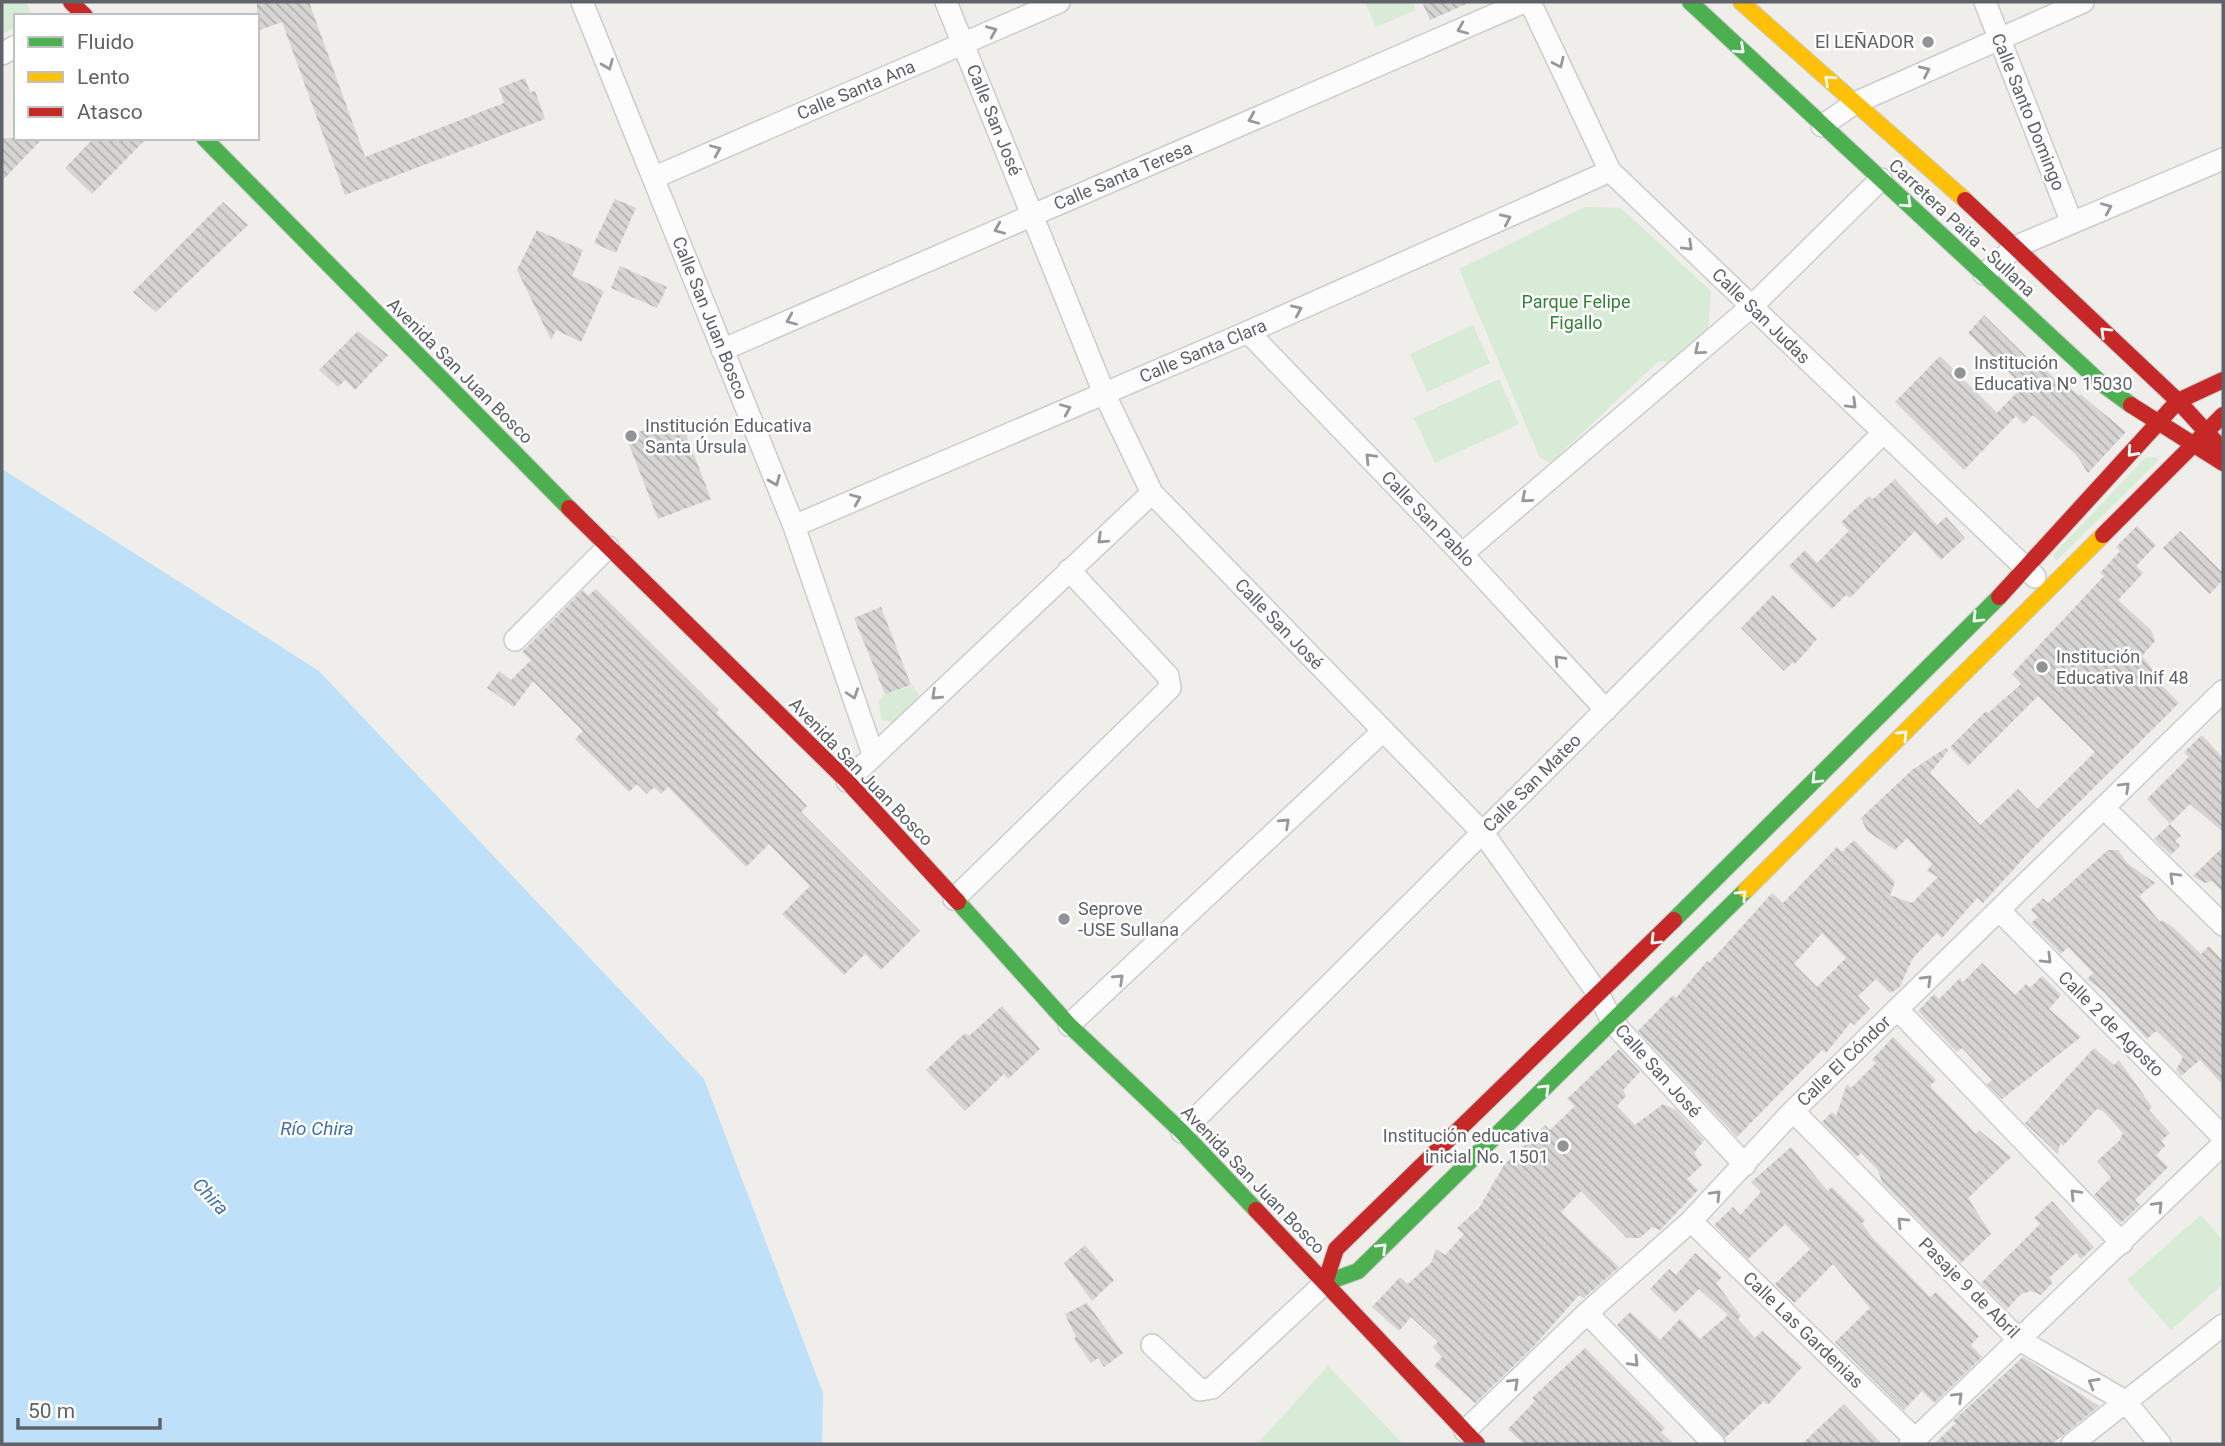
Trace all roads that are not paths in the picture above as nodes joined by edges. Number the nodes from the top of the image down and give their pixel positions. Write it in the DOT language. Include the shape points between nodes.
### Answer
graph roads {
  1 [pos="582,2"];
  2 [pos="946,2"];
  3 [pos="1059,2"];
  4 [pos="1527,2"];
  5 [pos="1690,2"];
  6 [pos="1741,2"];
  7 [pos="1985,2"];
  8 [pos="2083,2"];
  9 [pos="1998,38"];
  10 [pos="963,43"];
  11 [pos="1855,103"];
  12 [pos="1822,126"];
  13 [pos="206,140"];
  14 [pos="2223,159"];
  15 [pos="1610,171"];
  16 [pos="653,178"];
  17 [pos="1881,180"];
  18 [pos="1032,215"];
  19 [pos="2072,223"];
  20 [pos="2017,246"];
  21 [pos="1984,274"];
  22 [pos="1752,306"];
  23 [pos="1248,332"];
  24 [pos="723,350"];
  25 [pos="2223,380"];
  26 [pos="1104,393"];
  27 [pos="2178,401"];
  28 [pos="2223,415"];
  29 [pos="2158,424"];
  30 [pos="2207,431"];
  31 [pos="1882,434"];
  32 [pos="2191,446"];
  33 [pos="2223,450"];
  34 [pos="2223,463"];
  35 [pos="1152,493"];
  36 [pos="794,526"];
  37 [pos="608,547"];
  38 [pos="1462,554"];
  39 [pos="2026,569"];
  40 [pos="1069,570"];
  41 [pos="2048,590"];
  42 [pos="515,640"];
  43 [pos="2219,704"];
  44 [pos="1606,710"];
  45 [pos="1383,731"];
  46 [pos="873,754"];
  47 [pos="847,781"];
  48 [pos="2104,808"];
  49 [pos="1483,833"];
  50 [pos="954,899"];
  51 [pos="1999,910"];
  52 [pos="2223,925"];
  53 [pos="1599,996"];
  54 [pos="1897,1009"];
  55 [pos="1613,1023"];
  56 [pos="1069,1026"];
  57 [pos="1793,1111"];
  58 [pos="1182,1132"];
  59 [pos="2223,1137"];
  60 [pos="2223,1144"];
  61 [pos="1745,1165"];
  62 [pos="1691,1221"];
  63 [pos="2122,1243"];
  64 [pos="1325,1283"];
  65 [pos="1587,1313"];
  66 [pos="2223,1325"];
  67 [pos="2018,1339"];
  68 [pos="1152,1345"];
  69 [pos="2125,1401"];
  70 [pos="1471,1438"];
  71 [pos="1912,1442"];
  72 [pos="1714,1444"];
  73 [pos="2072,1444"];
  74 [pos="2160,1444"];
  1 -- 16 [label="street, Calle San Juan Bosco, one-way"];
  2 -- 10 [label="street, Calle San José"];
  10 -- 3 [label="street, Calle Santa Ana, one-way"];
  4 -- 15 [label="street, Calle San Judas, one-way"];
  4 -- 18 [label="street, Calle Santa Teresa, one-way"];
  5 -- 12 [label="street, Carretera Paita - Sullana, one-way"];
  11 -- 6 [label="street, Carretera Paita - Sullana, one-way"];
  7 -- 9 [label="street, Calle Santo Domingo"];
  8 -- 9 [label="street"];
  11 -- 9 [label="street, one-way"];
  9 -- 19 [label="street, Calle Santo Domingo"];
  16 -- 10 [label="street, Calle Santa Ana, one-way"];
  10 -- 18 [label="street, Calle San José"];
  11 -- 12 [label="street"];
  11 -- 20 [label="street, Carretera Paita - Sullana"];
  12 -- 17 [label="street, Carretera Paita - Sullana"];
  13 -- 37 [label="street, Avenida San Juan Bosco"];
  19 -- 14 [label="street, one-way"];
  15 -- 22 [label="street, Calle San Judas, one-way"];
  23 -- 15 [label="street, Calle Santa Clara, one-way"];
  16 -- 24 [label="street, Calle San Juan Bosco"];
  17 -- 21 [label="street, Carretera Paita - Sullana, one-way"];
  17 -- 22 [label="street"];
  18 -- 24 [label="street, Calle Santa Teresa, one-way"];
  18 -- 26 [label="street, Calle San José"];
  19 -- 20 [label="street"];
  20 -- 21 [label="street"];
  27 -- 20 [label="street, Carretera Paita - Sullana, one-way"];
  21 -- 29 [label="street, Carretera Paita - Sullana" via="2101,383"];
  22 -- 31 [label="street, Calle San Judas, one-way"];
  22 -- 38 [label="street, one-way"];
  23 -- 26 [label="street, Calle Santa Clara"];
  38 -- 23 [label="street, Calle San Pablo, one-way"];
  24 -- 36 [label="street, Calle San Juan Bosco, one-way"];
  25 -- 27 [label="street"];
  26 -- 35 [label="street, Calle San José"];
  36 -- 26 [label="street, Calle Santa Clara, one-way"];
  27 -- 29 [label="street"];
  27 -- 30 [label="street, Carretera Paita - Sullana"];
  28 -- 30 [label="street"];
  29 -- 32 [label="street, Carretera Paita - Sullana"];
  29 -- 39 [label="street, one-way"];
  30 -- 32 [label="street"];
  30 -- 33 [label="street, Carretera Paita - Sullana"];
  31 -- 39 [label="street, Calle San Judas"];
  31 -- 44 [label="street, Calle San Mateo"];
  32 -- 34 [label="street, Carretera Paita - Sullana"];
  32 -- 41 [label="street"];
  35 -- 40 [label="street, one-way"];
  35 -- 45 [label="street, Calle San José"];
  36 -- 46 [label="street, Calle San Juan Bosco, one-way"];
  37 -- 42 [label="street"];
  37 -- 47 [label="street, Avenida San Juan Bosco"];
  44 -- 38 [label="street, Calle San Pablo, one-way"];
  39 -- 41 [label="street, Calle San Judas"];
  39 -- 53 [label="street, one-way"];
  40 -- 46 [label="street, one-way"];
  40 -- 50 [label="street" via="1168,676 1170,688"];
  55 -- 41 [label="street, one-way"];
  48 -- 43 [label="street, Calle El Cóndor, one-way"];
  44 -- 49 [label="street, Calle San Mateo"];
  45 -- 49 [label="street, Calle San José"];
  56 -- 45 [label="street, one-way"];
  46 -- 47 [label="street"];
  47 -- 50 [label="street, Avenida San Juan Bosco"];
  48 -- 51 [label="street, Calle El Cóndor"];
  52 -- 48 [label="street, one-way"];
  49 -- 53 [label="street, Calle San José"];
  49 -- 58 [label="street, Calle San Mateo"];
  50 -- 56 [label="street, Avenida San Juan Bosco"];
  54 -- 51 [label="street, Calle El Cóndor, one-way"];
  51 -- 59 [label="street, Calle 2 de Agosto, one-way"];
  53 -- 55 [label="street, Calle San José"];
  53 -- 64 [label="street" via="1336,1249"];
  54 -- 57 [label="street, Calle El Cóndor"];
  63 -- 54 [label="street, one-way"];
  55 -- 61 [label="street, Calle San José"];
  64 -- 55 [label="street, one-way" via="1359,1271"];
  56 -- 58 [label="street, Avenida San Juan Bosco"];
  57 -- 61 [label="street, Calle El Cóndor"];
  67 -- 57 [label="street, Pasaje 9 de Abril, one-way"];
  58 -- 64 [label="street, Avenida San Juan Bosco"];
  63 -- 60 [label="street, one-way"];
  62 -- 61 [label="street, Calle El Cóndor, one-way"];
  62 -- 65 [label="street, Calle El Cóndor"];
  62 -- 71 [label="street, Calle Las Gardenias"];
  63 -- 67 [label="street"];
  64 -- 68 [label="street" via="1206,1391"];
  64 -- 70 [label="street, Avenida San Juan Bosco"];
  70 -- 65 [label="street, Calle El Cóndor, one-way"];
  65 -- 72 [label="street, one-way"];
  66 -- 69 [label="street"];
  69 -- 67 [label="street, Pasaje 9 de Abril, one-way"];
  71 -- 67 [label="street, one-way"];
  69 -- 73 [label="street"];
  69 -- 74 [label="street, Pasaje 9 de Abril"];
}
